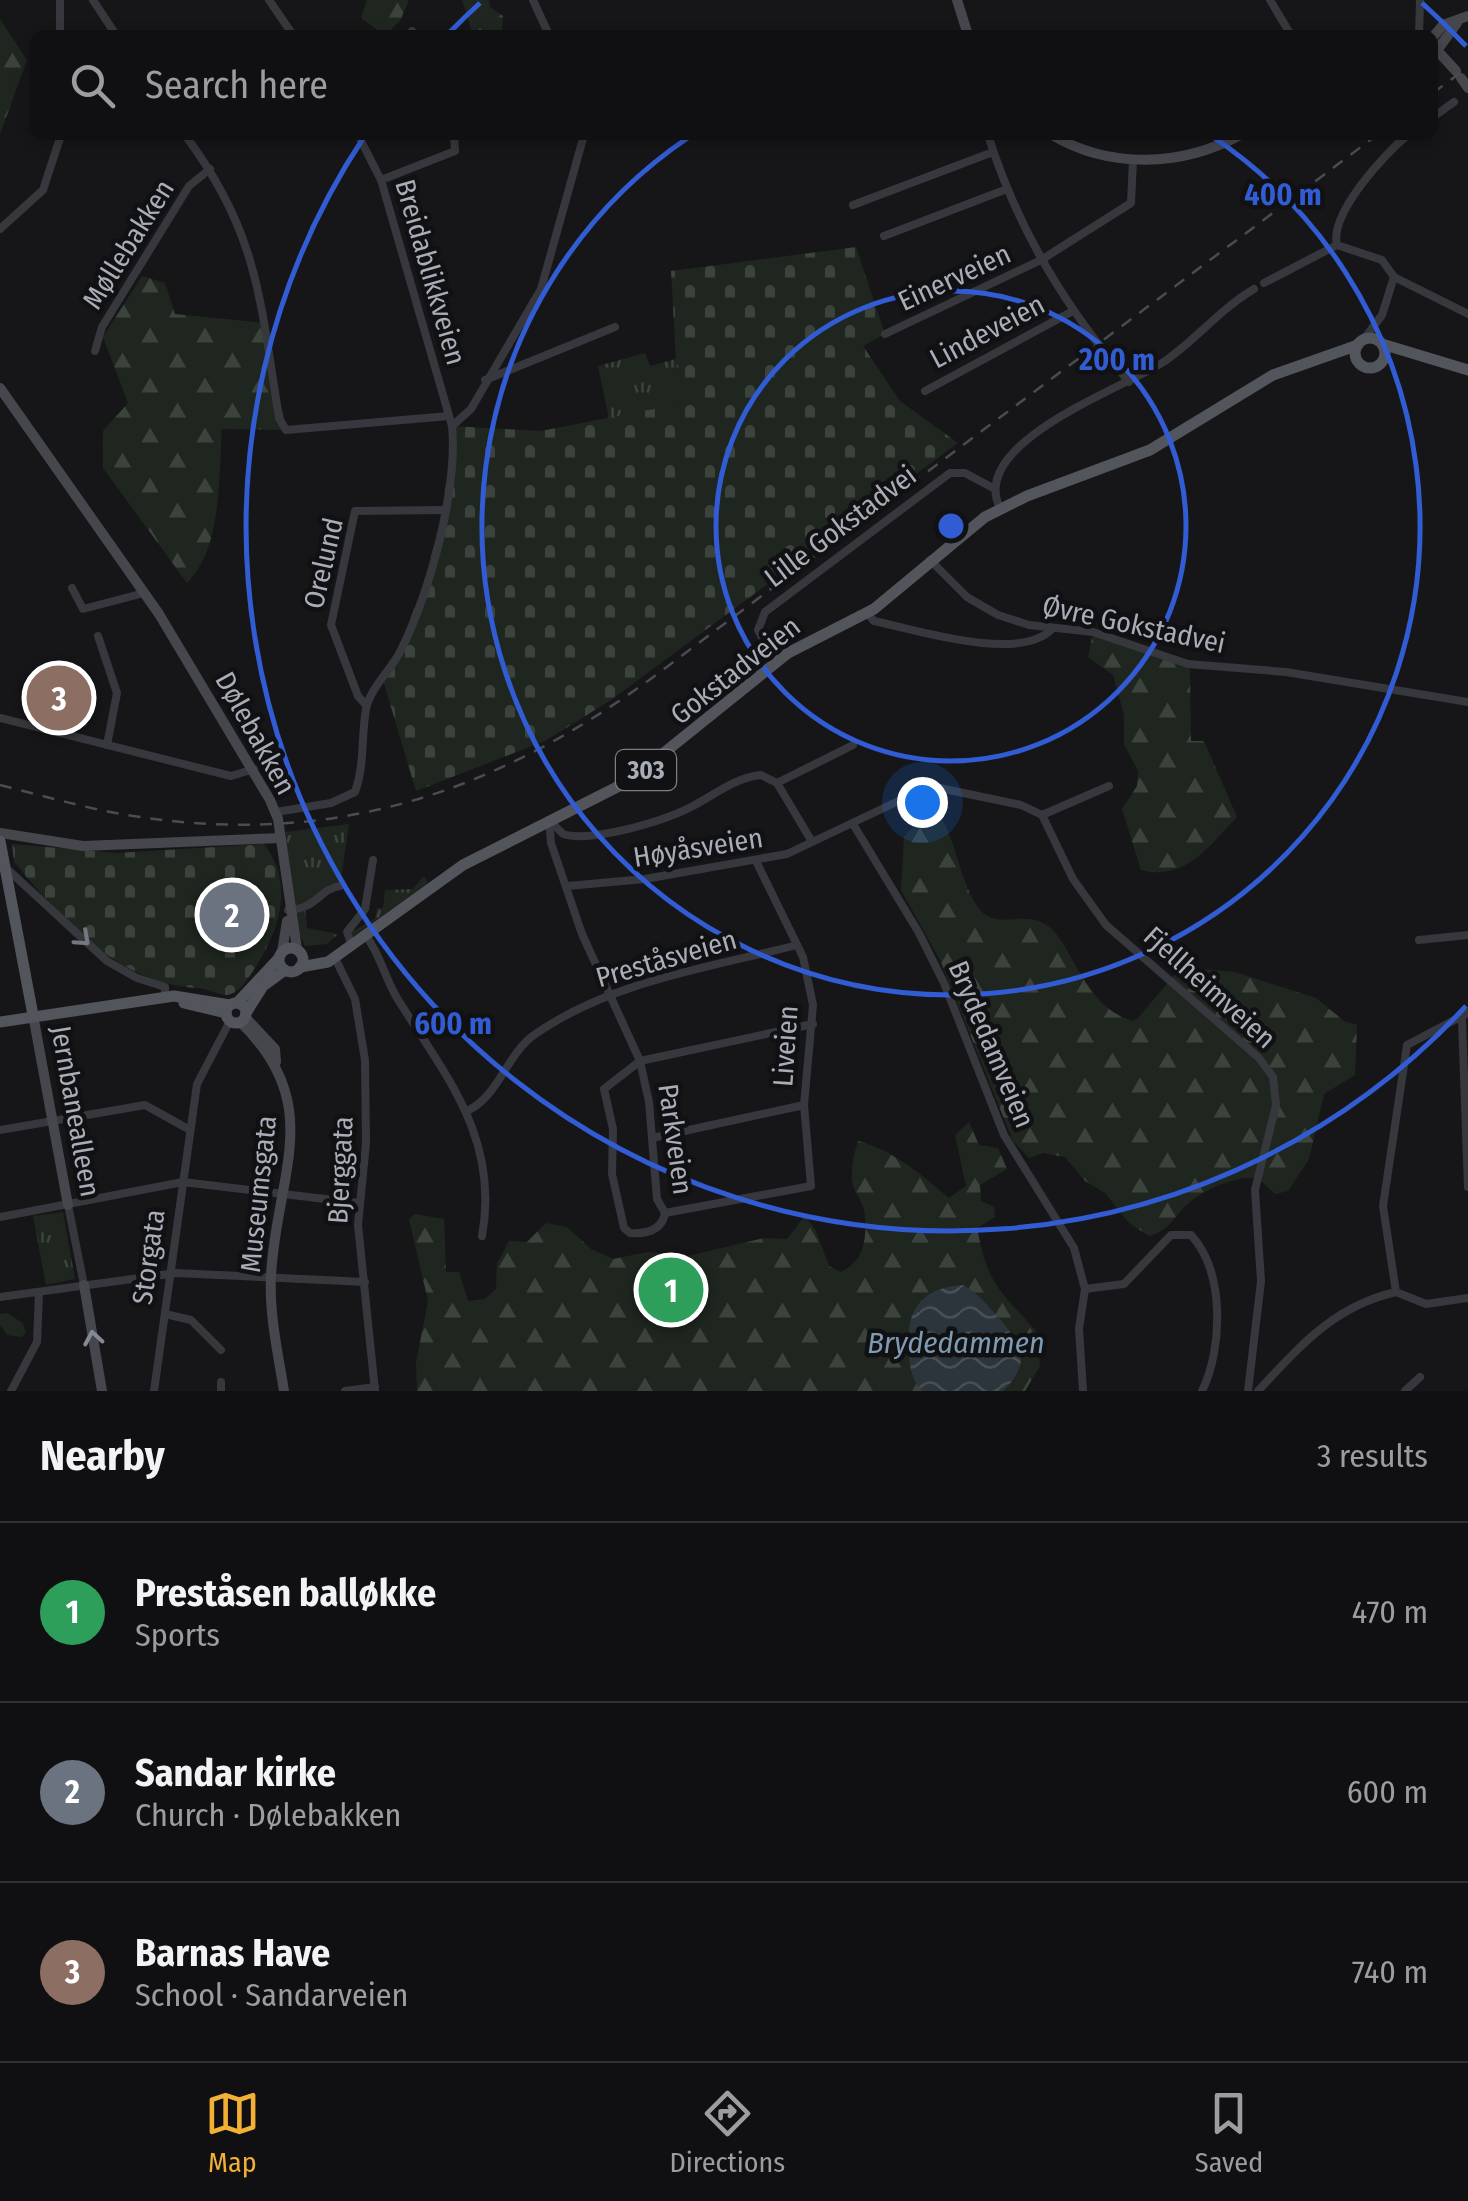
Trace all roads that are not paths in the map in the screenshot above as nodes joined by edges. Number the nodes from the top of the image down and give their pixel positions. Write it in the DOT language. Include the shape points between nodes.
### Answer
graph roads {
  1 [pos="60,0"];
  2 [pos="92,0"];
  3 [pos="269,0"];
  4 [pos="533,0"];
  5 [pos="957,0"];
  6 [pos="1270,0"];
  7 [pos="1420,0"];
  8 [pos="1465,18"];
  9 [pos="60,30"];
  10 [pos="113,30"];
  11 [pos="290,30"];
  12 [pos="547,30"];
  13 [pos="966,30"];
  14 [pos="1288,30"];
  15 [pos="1419,30"];
  16 [pos="1438,31"];
  17 [pos="1438,46"];
  18 [pos="1438,50"];
  19 [pos="1461,79"];
  20 [pos="1454,102"];
  21 [pos="1438,114"];
  22 [pos="59,140"];
  23 [pos="189,140"];
  24 [pos="361,140"];
  25 [pos="454,140"];
  26 [pos="583,140"];
  27 [pos="989,140"];
  28 [pos="1063,140"];
  29 [pos="1226,140"];
  30 [pos="1402,140"];
  31 [pos="993,152"];
  32 [pos="1133,160"];
  33 [pos="210,169"];
  34 [pos="381,180"];
  35 [pos="1006,189"];
  36 [pos="853,205"];
  37 [pos="0,230"];
  38 [pos="884,236"];
  39 [pos="1337,245"];
  40 [pos="1041,260"];
  41 [pos="1394,277"];
  42 [pos="1264,283"];
  43 [pos="1254,288"];
  44 [pos="1071,312"];
  45 [pos="1468,314"];
  46 [pos="1382,315"];
  47 [pos="615,327"];
  48 [pos="885,334"];
  49 [pos="1361,342"];
  50 [pos="1382,344"];
  51 [pos="95,351"];
  52 [pos="1359,362"];
  53 [pos="1435,362"];
  54 [pos="1379,365"];
  55 [pos="1468,370"];
  56 [pos="1274,375"];
  57 [pos="485,380"];
  58 [pos="1129,382"];
  59 [pos="0,388"];
  60 [pos="925,390"];
  61 [pos="451,421"];
  62 [pos="995,489"];
  63 [pos="1000,508"];
  64 [pos="445,510"];
  65 [pos="930,560"];
  66 [pos="72,588"];
  67 [pos="144,592"];
  68 [pos="867,613"];
  69 [pos="1052,630"];
  70 [pos="98,636"];
  71 [pos="775,664"];
  72 [pos="1468,702"];
  73 [pos="366,705"];
  74 [pos="0,718"];
  75 [pos="853,744"];
  76 [pos="107,746"];
  77 [pos="254,770"];
  78 [pos="777,783"];
  79 [pos="1109,786"];
  80 [pos="276,812"];
  81 [pos="1042,816"];
  82 [pos="550,820"];
  83 [pos="852,824"];
  84 [pos="0,836"];
  85 [pos="280,838"];
  86 [pos="811,840"];
  87 [pos="372,860"];
  88 [pos="756,861"];
  89 [pos="10,869"];
  90 [pos="340,886"];
  91 [pos="567,886"];
  92 [pos="288,910"];
  93 [pos="366,936"];
  94 [pos="1468,936"];
  95 [pos="1419,940"];
  96 [pos="798,945"];
  97 [pos="352,946"];
  98 [pos="334,956"];
  99 [pos="300,957"];
  100 [pos="282,960"];
  101 [pos="165,993"];
  102 [pos="610,993"];
  103 [pos="236,1013"];
  104 [pos="33,1014"];
  105 [pos="1465,1016"];
  106 [pos="0,1022"];
  107 [pos="813,1024"];
  108 [pos="1466,1051"];
  109 [pos="640,1061"];
  110 [pos="804,1105"];
  111 [pos="468,1110"];
  112 [pos="52,1120"];
  113 [pos="0,1130"];
  114 [pos="190,1130"];
  115 [pos="652,1138"];
  116 [pos="182,1182"];
  117 [pos="811,1186"];
  118 [pos="1468,1187"];
  119 [pos="282,1194"];
  120 [pos="359,1204"];
  121 [pos="68,1205"];
  122 [pos="665,1213"];
  123 [pos="0,1217"];
  124 [pos="482,1236"];
  125 [pos="172,1273"];
  126 [pos="271,1277"];
  127 [pos="364,1282"];
  128 [pos="84,1285"];
  129 [pos="1085,1289"];
  130 [pos="39,1292"];
  131 [pos="1396,1292"];
  132 [pos="0,1298"];
  133 [pos="1468,1298"];
  134 [pos="165,1314"];
  135 [pos="222,1350"];
  136 [pos="1420,1376"];
  137 [pos="375,1389"];
  138 [pos="11,1391"];
  139 [pos="102,1391"];
  140 [pos="154,1391"];
  141 [pos="284,1391"];
  142 [pos="345,1391"];
  143 [pos="1083,1391"];
  144 [pos="1202,1391"];
  145 [pos="1248,1391"];
  146 [pos="1258,1391"];
  147 [pos="1405,1391"];
  1 -- 9 [label="street"];
  2 -- 10 [label="street"];
  3 -- 11 [label="street"];
  4 -- 12 [label="street"];
  5 -- 13 [label="main road"];
  6 -- 14 [label="street"];
  7 -- 15 [label="street"];
  8 -- 16 [label="main road"];
  8 -- 17 [label="main road"];
  18 -- 19 [label="main road"];
  20 -- 21 [label="street"];
  22 -- 37 [label="street" via="43,190"];
  23 -- 33 [label="street"];
  24 -- 34 [label="street, Breidablikkveien"];
  25 -- 34 [label="street" via="455,151 444,158"];
  26 -- 57 [label="street" via="541,289"];
  27 -- 31 [label="street"];
  28 -- 32 [label="main road"];
  29 -- 32 [label="main road" via="1180,157"];
  30 -- 39 [label="street" via="1365,179 1337,227"];
  31 -- 35 [label="street"];
  31 -- 36 [label="street"];
  32 -- 40 [label="street, Einerveien" via="1130,203"];
  33 -- 51 [label="street, Møllebakken" via="180,200 113,308"];
  33 -- 61 [label="street" via="233,209 260,288 282,426 294,431"];
  34 -- 61 [label="street, Breidablikkveien"];
  35 -- 38 [label="street"];
  35 -- 40 [label="street"];
  39 -- 41 [label="street" via="1382,260"];
  39 -- 42 [label="street"];
  40 -- 44 [label="street"];
  40 -- 48 [label="street, Einerveien"];
  41 -- 45 [label="street"];
  41 -- 46 [label="street"];
  43 -- 58 [label="street" via="1222,308 1180,350"];
  44 -- 58 [label="street"];
  44 -- 60 [label="street, Lindeveien"];
  46 -- 49 [label="street"];
  46 -- 50 [label="street"];
  47 -- 57 [label="street"];
  49 -- 50 [label="main road, 303"];
  49 -- 52 [label="main road"];
  49 -- 56 [label="main road, Gokstadveien / 303"];
  50 -- 53 [label="main road, 303"];
  50 -- 54 [label="main road"];
  52 -- 54 [label="main road, 303"];
  52 -- 56 [label="main road, Gokstadveien / 303" via="1331,360"];
  53 -- 54 [label="main road, 303"];
  53 -- 55 [label="main road, 303"];
  56 -- 63 [label="main road, Gokstadveien / 303" via="1150,450"];
  57 -- 61 [label="street" via="471,409"];
  58 -- 62 [label="street" via="1038,431 1008,461"];
  59 -- 67 [label="main road, Dølebakken"];
  61 -- 64 [label="street, Breidablikkveien"];
  62 -- 63 [label="street"];
  62 -- 71 [label="street, Lille Gokstadvei" via="965,472 950,473 764,612 758,630"];
  63 -- 65 [label="main road, Gokstadveien / 303"];
  64 -- 73 [label="street, Breidablikkveien" via="404,646"];
  64 -- 73 [label="street, Orelund" via="354,511 331,625"];
  65 -- 68 [label="main road, Gokstadveien / 303"];
  65 -- 69 [label="street, Øvre Gokstadvei" via="967,597 998,616"];
  66 -- 67 [label="street" via="83,608"];
  67 -- 77 [label="main road, Dølebakken"];
  68 -- 69 [label="street" via="874,621 977,642 1024,642"];
  68 -- 71 [label="main road, Gokstadveien / 303" via="807,640"];
  69 -- 72 [label="street, Øvre Gokstadvei" via="1105,635 1188,664 1286,672"];
  70 -- 76 [label="street" via="118,693"];
  71 -- 82 [label="main road, Gokstadveien / 303" via="648,768"];
  73 -- 80 [label="street" via="355,792"];
  74 -- 76 [label="street"];
  75 -- 78 [label="street"];
  76 -- 77 [label="street" via="231,776"];
  77 -- 80 [label="main road, Dølebakken"];
  78 -- 82 [label="street" via="748,777 680,812 590,836 563,834"];
  78 -- 86 [label="street"];
  79 -- 81 [label="street"];
  80 -- 85 [label="main road, Dølebakken"];
  81 -- 83 [label="street, Høyåsveien" via="1021,805 930,786"];
  81 -- 145 [label="street, Fjellheimveien" via="1073,879 1106,924 1272,1076 1274,1126 1255,1190 1261,1282"];
  82 -- 91 [label="street, Parkveien"];
  82 -- 93 [label="main road, Gokstadveien / 303" via="463,865"];
  83 -- 86 [label="street, Høyåsveien"];
  83 -- 129 [label="street, Brydedamveien" via="919,933 1004,1136 1064,1228"];
  84 -- 85 [label="main road" via="83,846"];
  84 -- 89 [label="main road, Jernbanealleen"];
  85 -- 92 [label="main road, Dølebakken"];
  86 -- 88 [label="street, Høyåsveien"];
  87 -- 97 [label="street" via="365,909 347,932"];
  88 -- 91 [label="street, Høyåsveien"];
  88 -- 96 [label="street, Liveien"];
  89 -- 101 [label="street, one-way" via="107,960"];
  89 -- 104 [label="main road, Jernbanealleen"];
  90 -- 92 [label="street" via="314,904"];
  91 -- 102 [label="street, Parkveien"];
  92 -- 99 [label="main road, Dølebakken"];
  92 -- 100 [label="main road, Dølebakken"];
  93 -- 97 [label="main road, Gokstadveien / 303"];
  93 -- 111 [label="street" via="394,994"];
  94 -- 95 [label="street"];
  96 -- 102 [label="street, Preståsveien"];
  96 -- 107 [label="street, Liveien"];
  97 -- 98 [label="main road, Gokstadveien / 303"];
  98 -- 99 [label="main road"];
  98 -- 120 [label="street, Bjerggata" via="355,1000 365,1060"];
  99 -- 100 [label="main road"];
  99 -- 100 [label="main road"];
  100 -- 103 [label="main road"];
  101 -- 103 [label="main road"];
  101 -- 104 [label="main road"];
  102 -- 109 [label="street, Parkveien"];
  102 -- 111 [label="street, Preståsveien" via="522,1044 485,1098"];
  103 -- 114 [label="street, Storgata" via="197,1084"];
  103 -- 119 [label="main road, Museumsgata" via="276,1063 288,1095 292,1122"];
  104 -- 106 [label="main road"];
  104 -- 112 [label="main road, Jernbanealleen"];
  105 -- 108 [label="street"];
  105 -- 131 [label="street" via="1424,1032 1405,1052 1383,1206"];
  107 -- 109 [label="street"];
  107 -- 110 [label="street, Liveien"];
  108 -- 118 [label="street"];
  109 -- 115 [label="street, Parkveien"];
  109 -- 122 [label="street" via="603,1090 613,1129 614,1188 630,1233 650,1232"];
  110 -- 115 [label="street"];
  110 -- 117 [label="street, Liveien"];
  111 -- 124 [label="street" via="484,1192"];
  112 -- 113 [label="street"];
  112 -- 114 [label="street" via="144,1105"];
  112 -- 121 [label="main road, Jernbanealleen"];
  114 -- 116 [label="street, Storgata"];
  115 -- 122 [label="street, Parkveien" via="657,1199"];
  116 -- 119 [label="street"];
  116 -- 121 [label="street"];
  116 -- 125 [label="street, Storgata"];
  117 -- 122 [label="street, Parkveien"];
  119 -- 120 [label="street"];
  119 -- 126 [label="main road, Museumsgata"];
  120 -- 127 [label="street, Bjerggata"];
  121 -- 123 [label="street"];
  121 -- 128 [label="street, Jernbanealleen"];
  125 -- 126 [label="street"];
  125 -- 128 [label="street"];
  125 -- 134 [label="street, Storgata"];
  126 -- 127 [label="street"];
  126 -- 141 [label="main road, Museumsgata"];
  127 -- 137 [label="street, Bjerggata"];
  128 -- 130 [label="street"];
  139 -- 128 [label="main road, Jernbanealleen, one-way"];
  129 -- 143 [label="street" via="1079,1329"];
  129 -- 144 [label="street" via="1124,1284 1171,1235 1191,1235 1208,1262 1215,1310 1216,1356"];
  130 -- 132 [label="street"];
  130 -- 138 [label="street" via="37,1342"];
  131 -- 133 [label="street" via="1426,1304"];
  131 -- 146 [label="street" via="1332,1318"];
  134 -- 135 [label="street" via="191,1320"];
  134 -- 140 [label="street, Storgata"];
  136 -- 147 [label="street"];
  137 -- 142 [label="street"];
}
